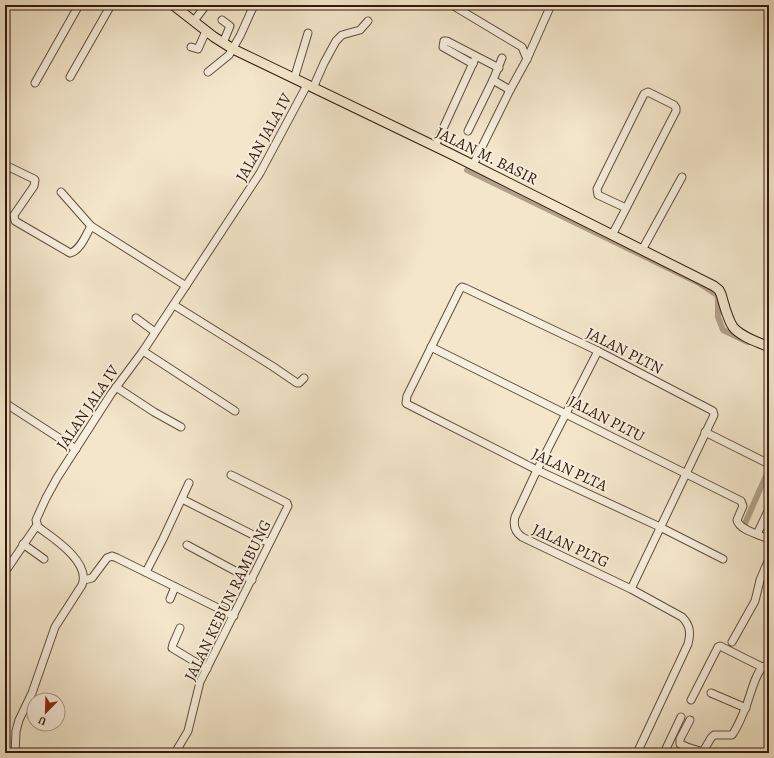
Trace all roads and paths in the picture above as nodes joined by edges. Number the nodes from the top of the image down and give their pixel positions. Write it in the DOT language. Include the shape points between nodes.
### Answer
graph roads {
  1 [pos="79,5"];
  2 [pos="111,5"];
  3 [pos="173,5"];
  4 [pos="206,5"];
  5 [pos="254,5"];
  6 [pos="452,5"];
  7 [pos="551,5"];
  8 [pos="222,20"];
  9 [pos="194,21"];
  10 [pos="368,21"];
  11 [pos="206,31"];
  12 [pos="308,32"];
  13 [pos="223,43"];
  14 [pos="191,47"];
  15 [pos="233,49"];
  16 [pos="476,56"];
  17 [pos="502,58"];
  18 [pos="527,59"];
  19 [pos="473,64"];
  20 [pos="498,68"];
  21 [pos="208,72"];
  22 [pos="70,77"];
  23 [pos="294,79"];
  24 [pos="494,80"];
  25 [pos="35,83"];
  26 [pos="310,87"];
  27 [pos="510,90"];
  28 [pos="468,131"];
  29 [pos="434,146"];
  30 [pos="5,165"];
  31 [pos="473,165"];
  32 [pos="682,177"];
  33 [pos="62,192"];
  34 [pos="626,208"];
  35 [pos="91,226"];
  36 [pos="612,235"];
  37 [pos="642,250"];
  38 [pos="186,286"];
  39 [pos="174,305"];
  40 [pos="136,318"];
  41 [pos="156,332"];
  42 [pos="431,347"];
  43 [pos="769,347"];
  44 [pos="143,351"];
  45 [pos="598,351"];
  46 [pos="304,378"];
  47 [pos="116,387"];
  48 [pos="5,403"];
  49 [pos="406,403"];
  50 [pos="235,411"];
  51 [pos="566,414"];
  52 [pos="181,427"];
  53 [pos="705,432"];
  54 [pos="76,449"];
  55 [pos="769,464"];
  56 [pos="537,470"];
  57 [pos="686,474"];
  58 [pos="231,475"];
  59 [pos="189,483"];
  60 [pos="182,499"];
  61 [pos="769,509"];
  62 [pos="37,525"];
  63 [pos="660,527"];
  64 [pos="757,534"];
  65 [pos="769,539"];
  66 [pos="269,543"];
  67 [pos="23,544"];
  68 [pos="187,545"];
  69 [pos="44,559"];
  70 [pos="723,559"];
  71 [pos="769,559"];
  72 [pos="5,572"];
  73 [pos="146,572"];
  74 [pos="84,580"];
  75 [pos="252,580"];
  76 [pos="175,587"];
  77 [pos="631,589"];
  78 [pos="170,599"];
  79 [pos="234,616"];
  80 [pos="180,628"];
  81 [pos="732,642"];
  82 [pos="766,666"];
  83 [pos="207,669"];
  84 [pos="711,693"];
  85 [pos="691,700"];
  86 [pos="746,708"];
  87 [pos="681,717"];
  88 [pos="690,720"];
  89 [pos="703,752"];
  90 [pos="15,753"];
  91 [pos="175,753"];
  92 [pos="638,753"];
  93 [pos="664,753"];
  1 -- 25 [label="street"];
  2 -- 22 [label="street"];
  3 -- 9 [label="main road, JALAN M. BASIR"];
  4 -- 9 [label="street"];
  5 -- 15 [label="street"];
  6 -- 18 [label="street" via="522,47"];
  7 -- 18 [label="street"];
  8 -- 13 [label="street" via="230,26"];
  9 -- 11 [label="main road, JALAN M. BASIR"];
  10 -- 26 [label="street, JALAN JALA IV" via="358,31 342,35 336,40"];
  11 -- 13 [label="main road, JALAN M. BASIR"];
  11 -- 14 [label="street" via="198,49"];
  12 -- 23 [label="street"];
  13 -- 15 [label="main road, JALAN M. BASIR"];
  15 -- 21 [label="street"];
  15 -- 23 [label="main road, JALAN M. BASIR"];
  16 -- 19 [label="street"];
  16 -- 19 [label="street" via="444,41 443,47"];
  16 -- 20 [label="street"];
  17 -- 20 [label="street"];
  18 -- 27 [label="street"];
  19 -- 29 [label="street"];
  20 -- 24 [label="street"];
  23 -- 26 [label="main road, JALAN M. BASIR"];
  24 -- 27 [label="street"];
  24 -- 28 [label="street"];
  26 -- 29 [label="main road, JALAN M. BASIR"];
  26 -- 38 [label="street, JALAN JALA IV" via="260,173"];
  27 -- 31 [label="street"];
  29 -- 31 [label="main road, JALAN M. BASIR"];
  30 -- 35 [label="street" via="35,180 34,186 16,212 15,221 70,253 78,249"];
  31 -- 36 [label="main road, JALAN M. BASIR"];
  32 -- 37 [label="street"];
  33 -- 35 [label="street"];
  34 -- 34 [label="street" via="598,195 597,189 644,94 648,92 676,109"];
  34 -- 36 [label="street"];
  35 -- 38 [label="street"];
  36 -- 37 [label="main road, JALAN M. BASIR"];
  37 -- 43 [label="main road, JALAN M. BASIR" via="718,289 729,319 738,332"];
  38 -- 39 [label="street, JALAN JALA IV"];
  39 -- 41 [label="street, JALAN JALA IV"];
  39 -- 46 [label="street" via="297,383"];
  40 -- 41 [label="street"];
  41 -- 44 [label="street, JALAN JALA IV"];
  42 -- 45 [label="street, JALAN PLTN" via="460,289 465,288"];
  42 -- 49 [label="street, JALAN PLTN"];
  42 -- 51 [label="street, JALAN PLTU"];
  44 -- 47 [label="street, JALAN JALA IV"];
  44 -- 50 [label="street"];
  45 -- 51 [label="street, JALAN PLTG"];
  45 -- 53 [label="street, JALAN PLTN" via="712,410 714,414"];
  47 -- 52 [label="street"];
  47 -- 54 [label="street, JALAN JALA IV"];
  48 -- 54 [label="street"];
  49 -- 56 [label="street, JALAN PLTA"];
  51 -- 56 [label="street, JALAN PLTG"];
  51 -- 57 [label="street, JALAN PLTU"];
  53 -- 55 [label="street"];
  53 -- 57 [label="street, JALAN PLTN"];
  54 -- 62 [label="street, JALAN JALA IV" via="51,488 36,520"];
  56 -- 63 [label="street, JALAN PLTA"];
  56 -- 77 [label="street, JALAN PLTG" via="515,517 516,532 529,541"];
  57 -- 63 [label="street, JALAN PLTN"];
  57 -- 64 [label="street, JALAN PLTU" via="741,501 743,506 737,522 743,528"];
  58 -- 66 [label="street, JALAN KEBUN RAMBUNG" via="287,503"];
  59 -- 60 [label="street"];
  60 -- 66 [label="street"];
  60 -- 73 [label="street"];
  61 -- 64 [label="street"];
  62 -- 67 [label="street"];
  62 -- 74 [label="street" via="74,557"];
  63 -- 70 [label="street, JALAN PLTA"];
  63 -- 77 [label="street, JALAN PLTN"];
  64 -- 65 [label="street"];
  66 -- 75 [label="street, JALAN KEBUN RAMBUNG"];
  67 -- 69 [label="street"];
  67 -- 72 [label="street"];
  68 -- 75 [label="street"];
  71 -- 81 [label="street" via="755,601"];
  73 -- 74 [label="street" via="112,556 107,558 92,578"];
  73 -- 76 [label="street"];
  74 -- 90 [label="street" via="55,627 32,693 19,720"];
  75 -- 79 [label="street, JALAN KEBUN RAMBUNG"];
  76 -- 78 [label="street"];
  76 -- 79 [label="street"];
  77 -- 92 [label="street, JALAN PLTG" via="682,617 690,631 688,644"];
  79 -- 83 [label="street, JALAN KEBUN RAMBUNG"];
  80 -- 83 [label="street" via="172,648"];
  82 -- 85 [label="street" via="720,646"];
  82 -- 86 [label="street" via="760,670"];
  83 -- 91 [label="street, JALAN KEBUN RAMBUNG" via="198,688 188,731"];
  84 -- 86 [label="street"];
  86 -- 89 [label="street" via="732,735 714,735"];
  87 -- 93 [label="street"];
  88 -- 89 [label="street" via="680,744"];
}
